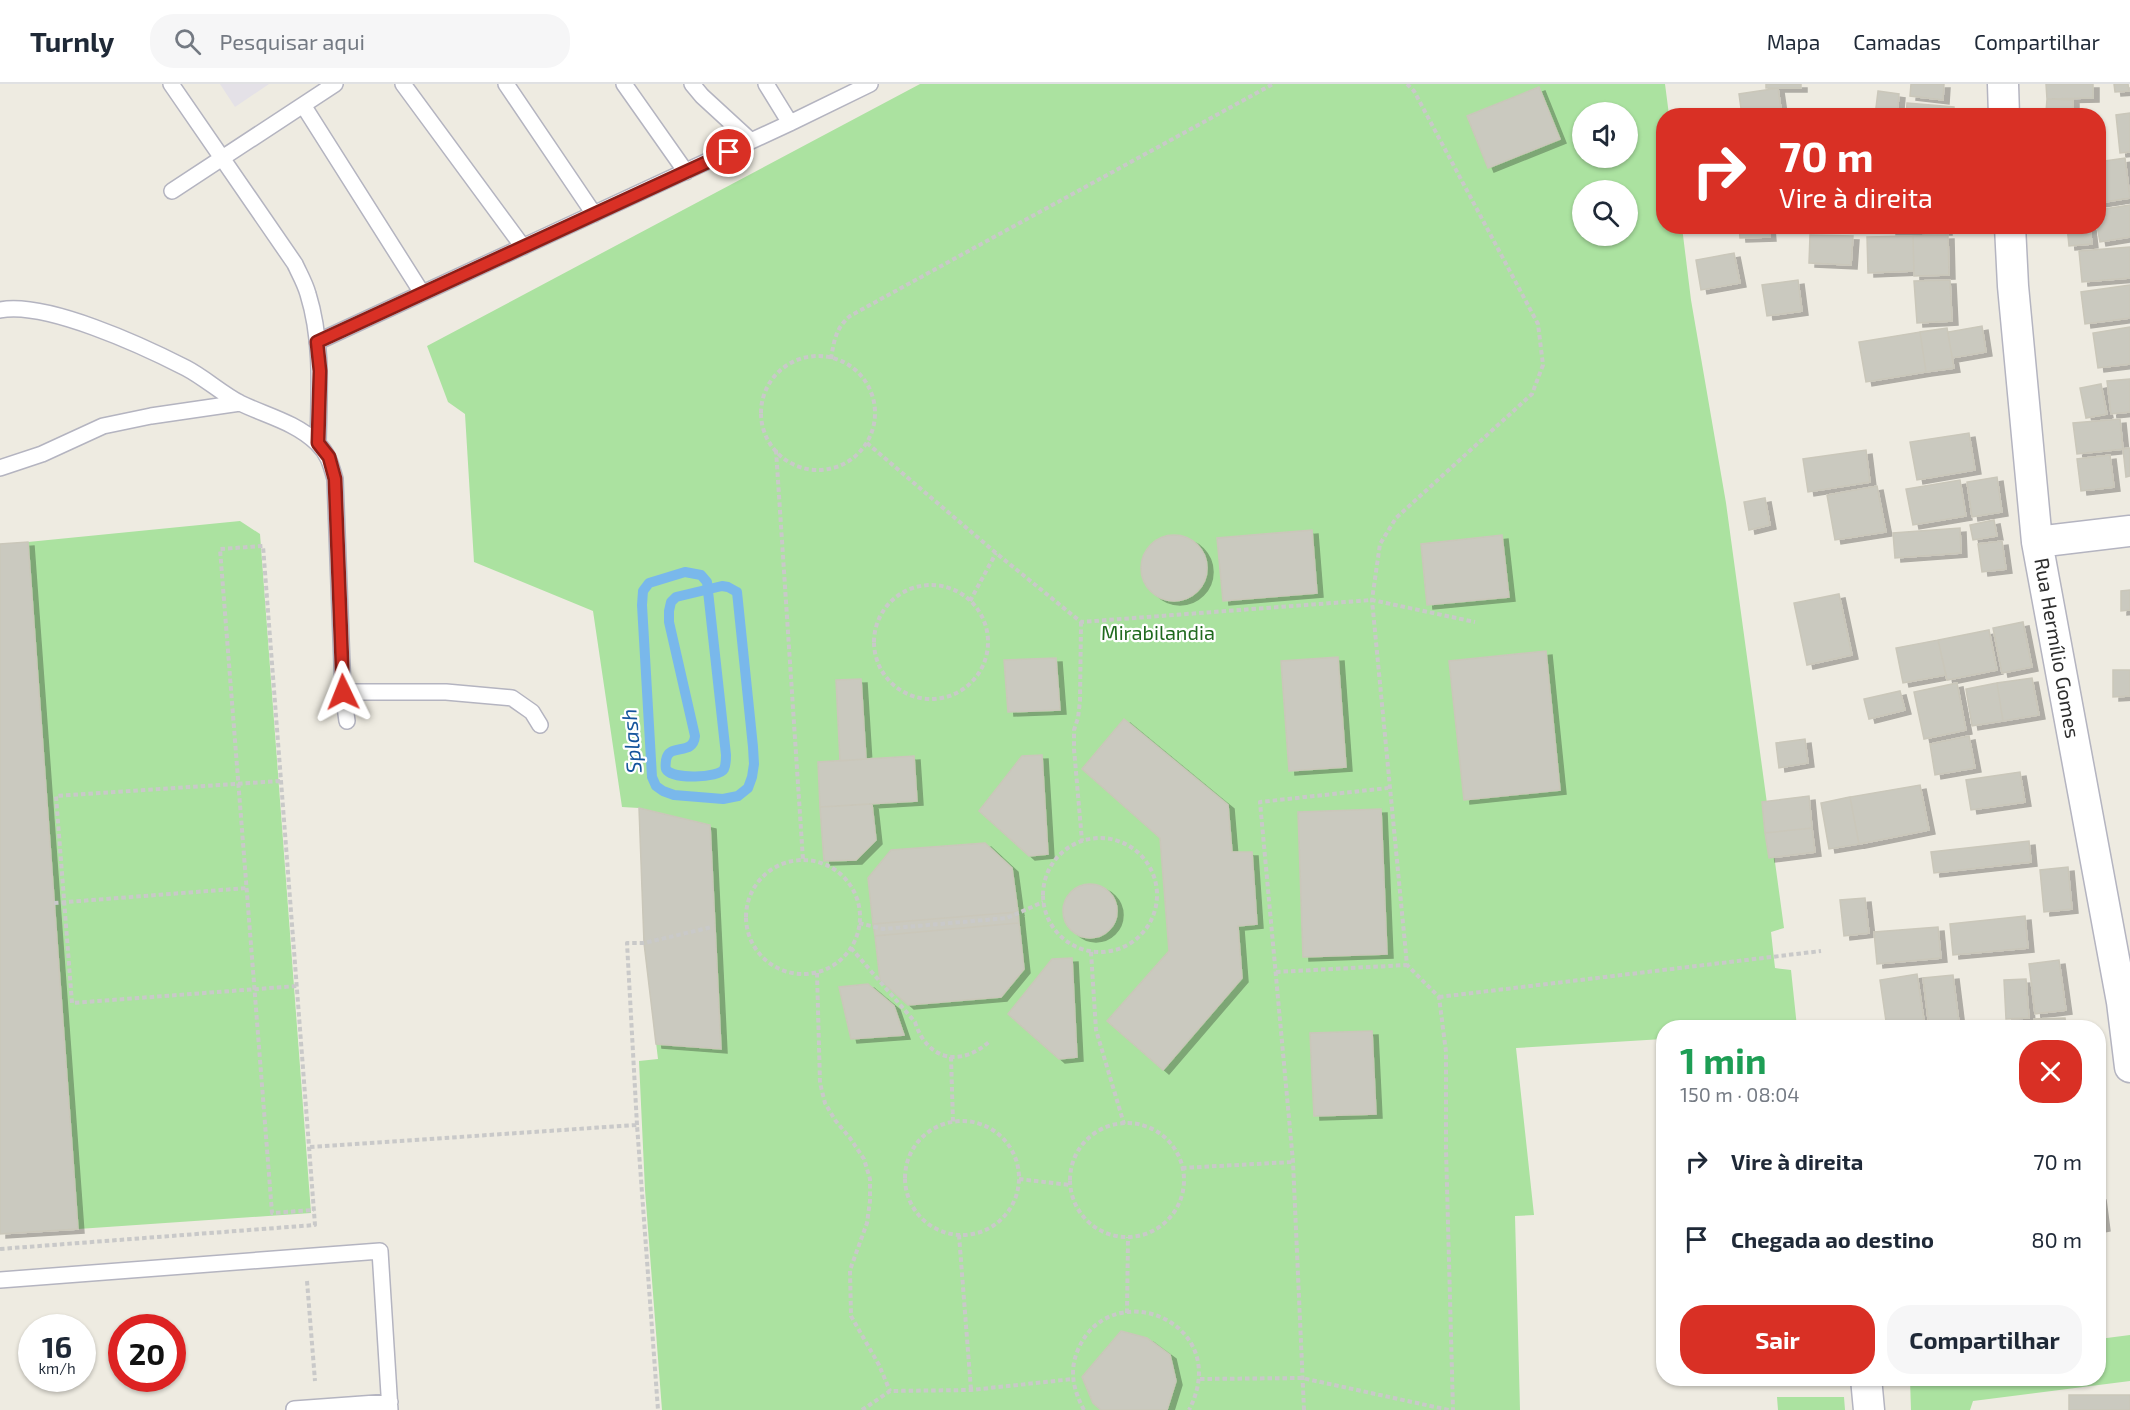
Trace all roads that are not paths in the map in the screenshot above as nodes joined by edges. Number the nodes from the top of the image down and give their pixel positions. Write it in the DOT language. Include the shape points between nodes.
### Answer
graph roads {
  1 [pos="171,84"];
  2 [pos="335,84"];
  3 [pos="403,84"];
  4 [pos="506,84"];
  5 [pos="624,84"];
  6 [pos="692,84"];
  7 [pos="766,84"];
  8 [pos="870,84"];
  9 [pos="2003,84"];
  10 [pos="303,105"];
  11 [pos="2004,108"];
  12 [pos="790,123"];
  13 [pos="751,141"];
  14 [pos="223,159"];
  15 [pos="686,172"];
  16 [pos="172,191"];
  17 [pos="594,214"];
  18 [pos="2010,234"];
  19 [pos="523,247"];
  20 [pos="422,293"];
  21 [pos="0,310"];
  22 [pos="317,342"];
  23 [pos="240,403"];
  24 [pos="318,443"];
  25 [pos="0,468"];
  26 [pos="2130,531"];
  27 [pos="2037,542"];
  28 [pos="343,692"];
  29 [pos="347,721"];
  30 [pos="540,725"];
  31 [pos="2126,1002"];
  32 [pos="2130,1067"];
  33 [pos="0,1280"];
  34 [pos="1867,1386"];
  35 [pos="390,1406"];
  36 [pos="294,1409"];
  37 [pos="1869,1410"];
  1 -- 14 [label="lane"];
  2 -- 10 [label="lane"];
  3 -- 19 [label="lane"];
  4 -- 17 [label="lane"];
  5 -- 15 [label="lane"];
  6 -- 13 [label="lane"];
  7 -- 12 [label="lane"];
  8 -- 12 [label="lane"];
  9 -- 11 [label="street"];
  10 -- 14 [label="lane"];
  10 -- 20 [label="lane"];
  12 -- 13 [label="lane"];
  13 -- 15 [label="lane"];
  14 -- 16 [label="lane"];
  14 -- 22 [label="lane" via="295,264 308,292"];
  15 -- 17 [label="lane"];
  17 -- 19 [label="lane"];
  18 -- 27 [label="street, Rua Hermílio Gomes"];
  19 -- 20 [label="lane"];
  20 -- 22 [label="lane"];
  21 -- 23 [label="lane" via="45,311 91,327 188,369"];
  22 -- 24 [label="lane"];
  23 -- 24 [label="lane" via="290,423"];
  23 -- 25 [label="lane" via="103,426"];
  24 -- 28 [label="lane" via="329,457 335,479"];
  26 -- 27 [label="street"];
  27 -- 31 [label="street, Rua Hermílio Gomes"];
  28 -- 29 [label="lane"];
  28 -- 30 [label="lane" via="446,692 512,698 532,712"];
  31 -- 32 [label="street, Rua Hermílio Gomes"];
  33 -- 35 [label="lane" via="380,1251"];
  34 -- 37 [label="street"];
  35 -- 36 [label="lane"];
}
